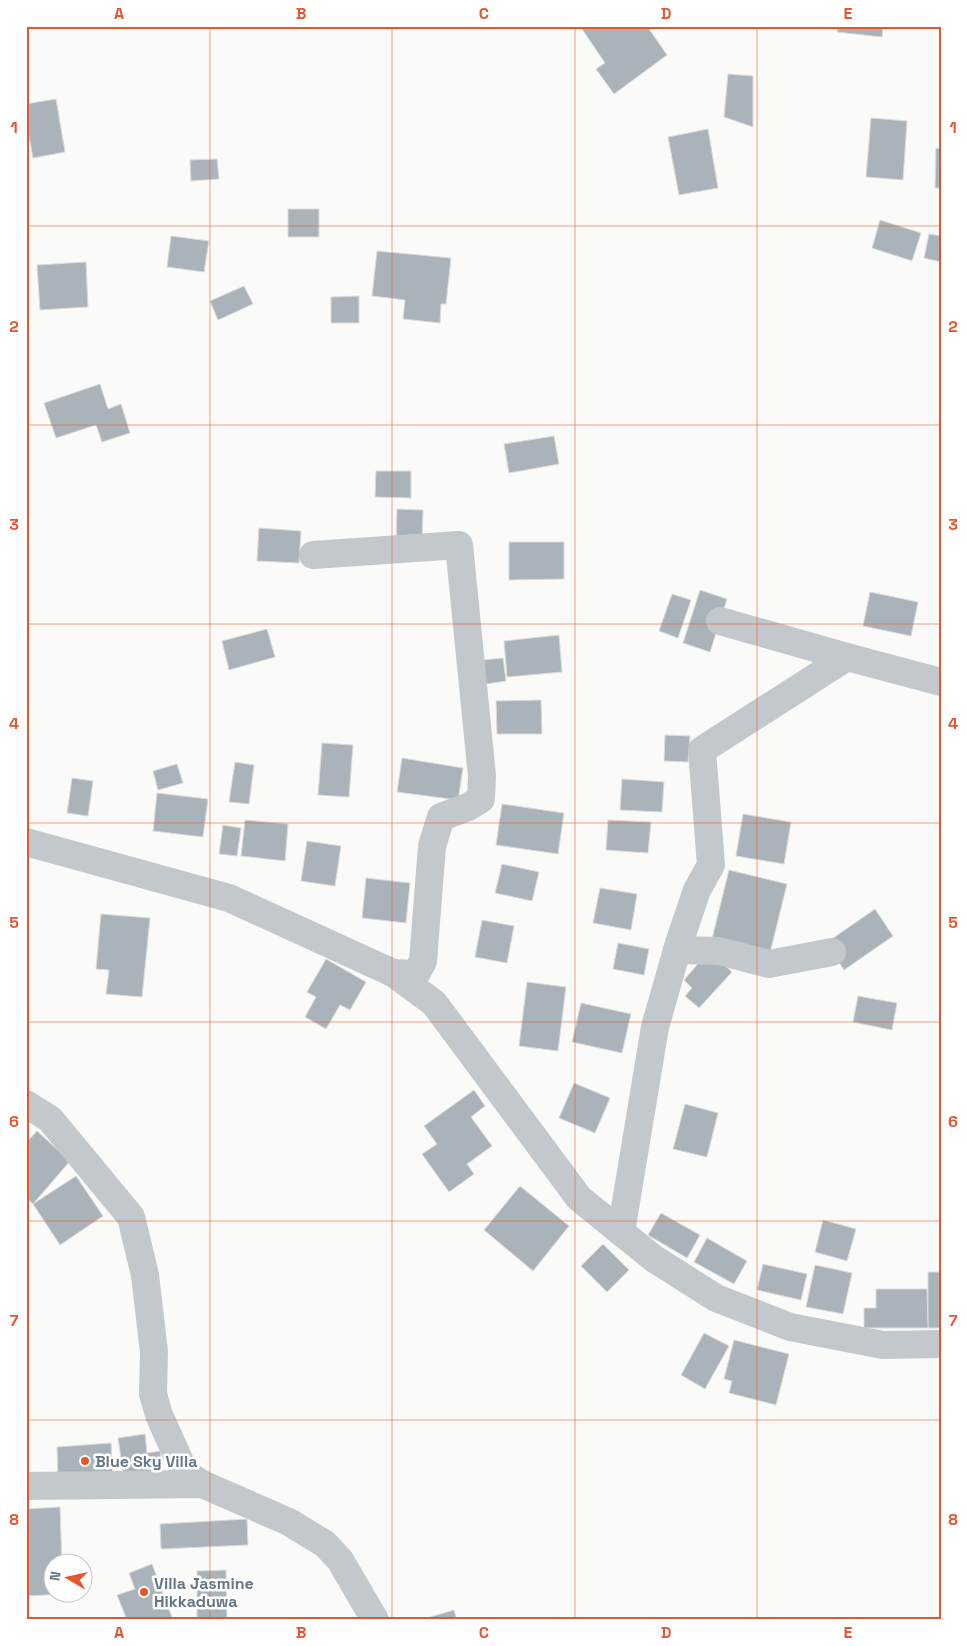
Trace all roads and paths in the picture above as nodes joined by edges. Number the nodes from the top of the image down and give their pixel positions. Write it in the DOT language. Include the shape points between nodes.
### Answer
graph roads {
  1 [pos="312,555"];
  2 [pos="720,621"];
  3 [pos="847,657"];
  4 [pos="941,682"];
  5 [pos="26,842"];
  6 [pos="677,950"];
  7 [pos="832,952"];
  8 [pos="392,973"];
  9 [pos="26,1104"];
  10 [pos="621,1232"];
  11 [pos="941,1344"];
  12 [pos="202,1484"];
  13 [pos="26,1486"];
  14 [pos="375,1620"];
  1 -- 8 [label="street" via="459,545 482,776 481,798 468,807 441,817 432,846 423,961 416,974"];
  2 -- 3 [label="street"];
  3 -- 4 [label="street"];
  3 -- 6 [label="street" via="702,750 710,866 697,890"];
  5 -- 8 [label="street" via="229,898"];
  6 -- 7 [label="street" via="719,951 769,964"];
  6 -- 10 [label="street" via="655,1026"];
  8 -- 10 [label="street" via="434,1003 579,1198"];
  9 -- 12 [label="street" via="50,1119 131,1217 145,1275 154,1352 153,1394 185,1472"];
  10 -- 11 [label="street" via="653,1258 716,1298 790,1327 883,1345"];
  12 -- 13 [label="street"];
  12 -- 14 [label="street" via="290,1522 325,1544 340,1560"];
}
